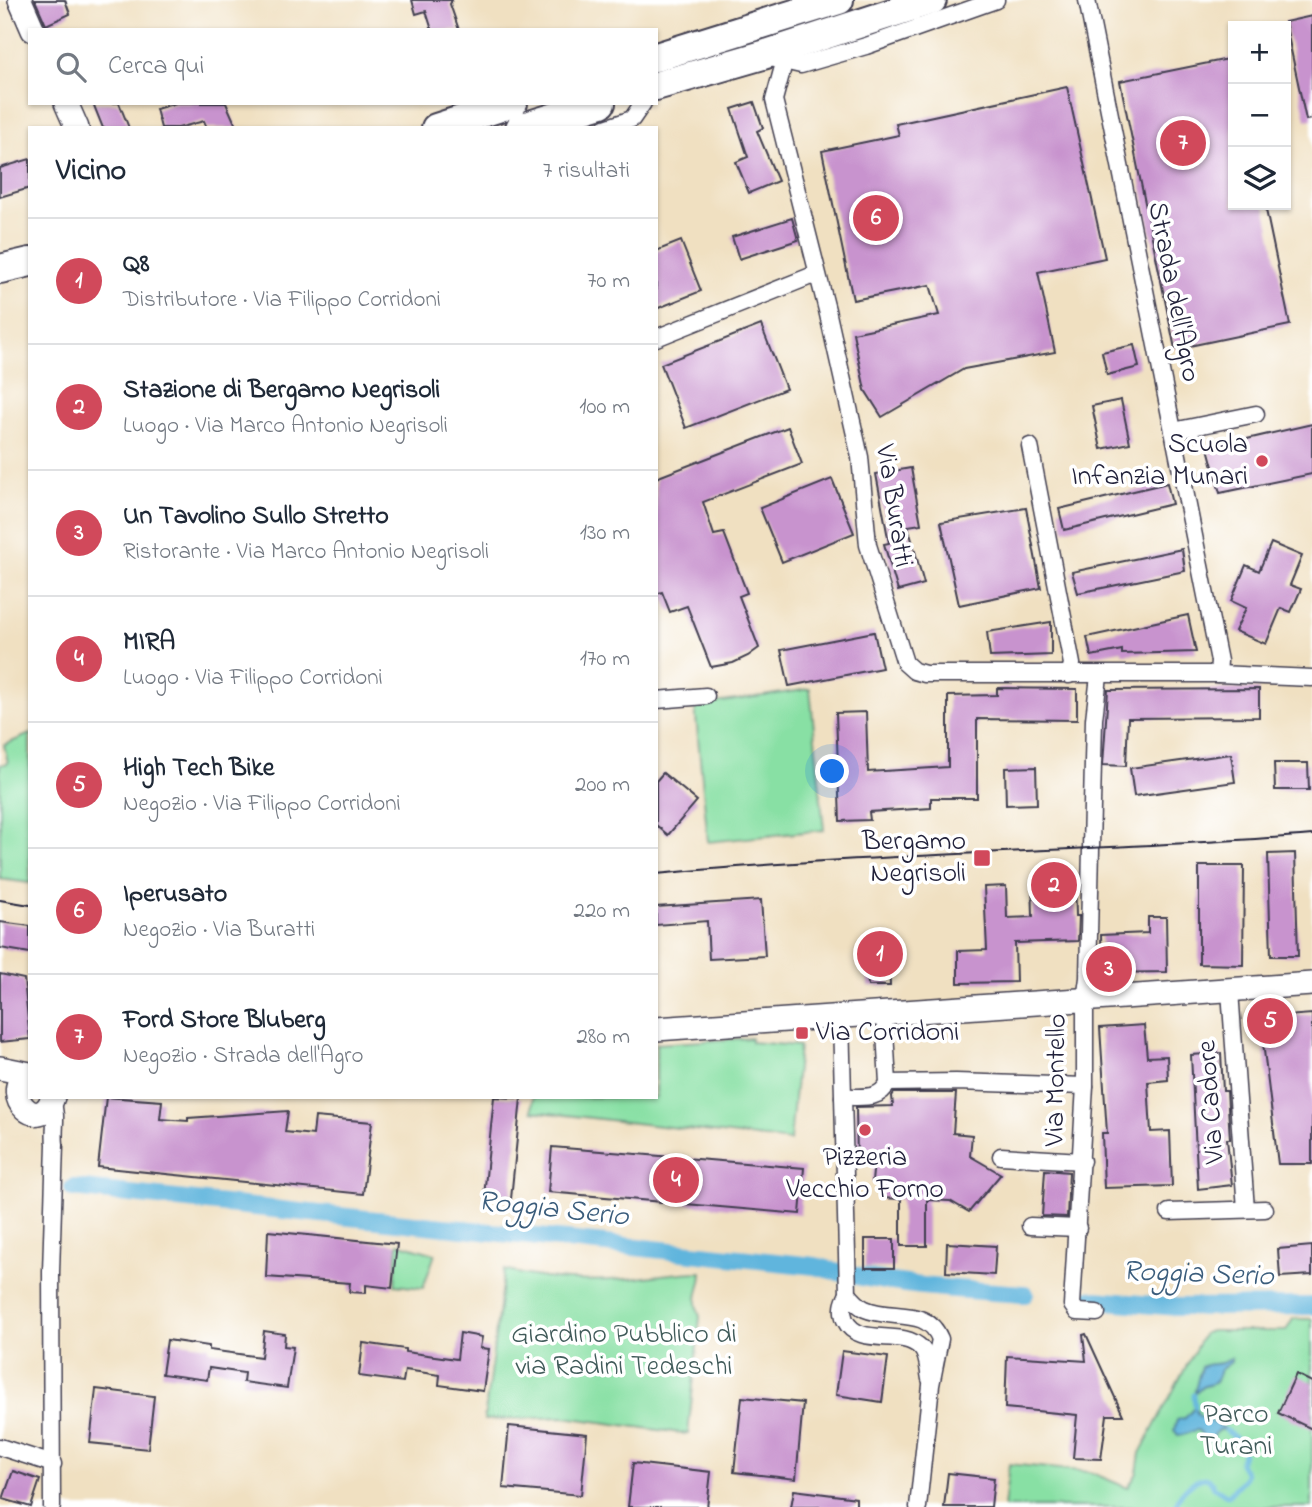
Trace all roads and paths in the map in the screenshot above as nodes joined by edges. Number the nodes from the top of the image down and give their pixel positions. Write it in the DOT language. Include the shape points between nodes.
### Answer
graph roads {
  1 [pos="20,0"];
  2 [pos="839,0"];
  3 [pos="932,0"];
  4 [pos="996,0"];
  5 [pos="1087,0"];
  6 [pos="32,28"];
  7 [pos="658,56"];
  8 [pos="774,59"];
  9 [pos="658,86"];
  10 [pos="67,105"];
  11 [pos="507,105"];
  12 [pos="595,105"];
  13 [pos="642,105"];
  14 [pos="76,126"];
  15 [pos="442,126"];
  16 [pos="526,126"];
  17 [pos="611,126"];
  18 [pos="28,262"];
  19 [pos="0,269"];
  20 [pos="816,274"];
  21 [pos="658,337"];
  22 [pos="1256,414"];
  23 [pos="1173,430"];
  24 [pos="1030,446"];
  25 [pos="1218,674"];
  26 [pos="1069,675"];
  27 [pos="1099,676"];
  28 [pos="1312,678"];
  29 [pos="706,696"];
  30 [pos="658,700"];
  31 [pos="1312,984"];
  32 [pos="1230,991"];
  33 [pos="1085,1000"];
  34 [pos="884,1014"];
  35 [pos="841,1017"];
  36 [pos="658,1029"];
  37 [pos="0,1069"];
  38 [pos="28,1074"];
  39 [pos="888,1083"];
  40 [pos="1085,1086"];
  41 [pos="7,1091"];
  42 [pos="843,1097"];
  43 [pos="53,1099"];
  44 [pos="30,1113"];
  45 [pos="52,1128"];
  46 [pos="1001,1156"];
  47 [pos="1082,1161"];
  48 [pos="1246,1209"];
  49 [pos="1265,1209"];
  50 [pos="1169,1212"];
  51 [pos="1030,1226"];
  52 [pos="1077,1228"];
  53 [pos="848,1287"];
  54 [pos="1097,1313"];
  55 [pos="931,1385"];
  56 [pos="0,1447"];
  57 [pos="52,1464"];
  58 [pos="52,1507"];
  59 [pos="918,1507"];
  1 -- 6 [label="street"];
  2 -- 7 [label="highway"];
  3 -- 8 [label="highway"];
  4 -- 8 [label="street" via="801,65"];
  5 -- 23 [label="street, Strada dell'Agro"];
  8 -- 9 [label="highway"];
  8 -- 20 [label="street, Via Buratti" via="774,100"];
  10 -- 14 [label="street"];
  11 -- 15 [label="highway"];
  12 -- 16 [label="highway"];
  13 -- 17 [label="street" via="632,119"];
  18 -- 19 [label="highway"];
  20 -- 21 [label="street"];
  20 -- 26 [label="street, Via Buratti" via="860,457 868,545 905,663 925,674"];
  22 -- 23 [label="street"];
  23 -- 25 [label="street, Strada dell'Agro"];
  24 -- 26 [label="street" via="1072,664"];
  25 -- 27 [label="street, Via Buratti"];
  25 -- 28 [label="street, Via Buratti"];
  26 -- 27 [label="street, Via Buratti"];
  27 -- 33 [label="street, Via Montello"];
  29 -- 30 [label="street"];
  31 -- 32 [label="street"];
  32 -- 33 [label="street"];
  32 -- 48 [label="street, Via Cadore"];
  33 -- 34 [label="street"];
  33 -- 40 [label="street, Via Montello"];
  34 -- 35 [label="street"];
  34 -- 39 [label="street"];
  35 -- 36 [label="street"];
  35 -- 42 [label="street"];
  37 -- 38 [label="street"];
  38 -- 41 [label="street"];
  39 -- 40 [label="street"];
  39 -- 42 [label="street" via="874,1096"];
  40 -- 47 [label="street, Via Montello"];
  41 -- 44 [label="street"];
  42 -- 53 [label="street"];
  43 -- 44 [label="street" via="43,1111"];
  43 -- 45 [label="street" via="57,1113"];
  44 -- 45 [label="street"];
  45 -- 57 [label="street"];
  46 -- 47 [label="street, Via Montello"];
  47 -- 52 [label="street, Via Montello"];
  48 -- 49 [label="street"];
  48 -- 50 [label="street"];
  51 -- 52 [label="street"];
  52 -- 54 [label="street, Via Montello" via="1072,1305 1077,1312"];
  53 -- 55 [label="street" via="843,1303 846,1323 860,1335 916,1344 925,1353"];
  53 -- 55 [label="street" via="867,1310 931,1324 940,1339"];
  55 -- 59 [label="street"];
  56 -- 57 [label="street"];
  57 -- 58 [label="street"];
}
